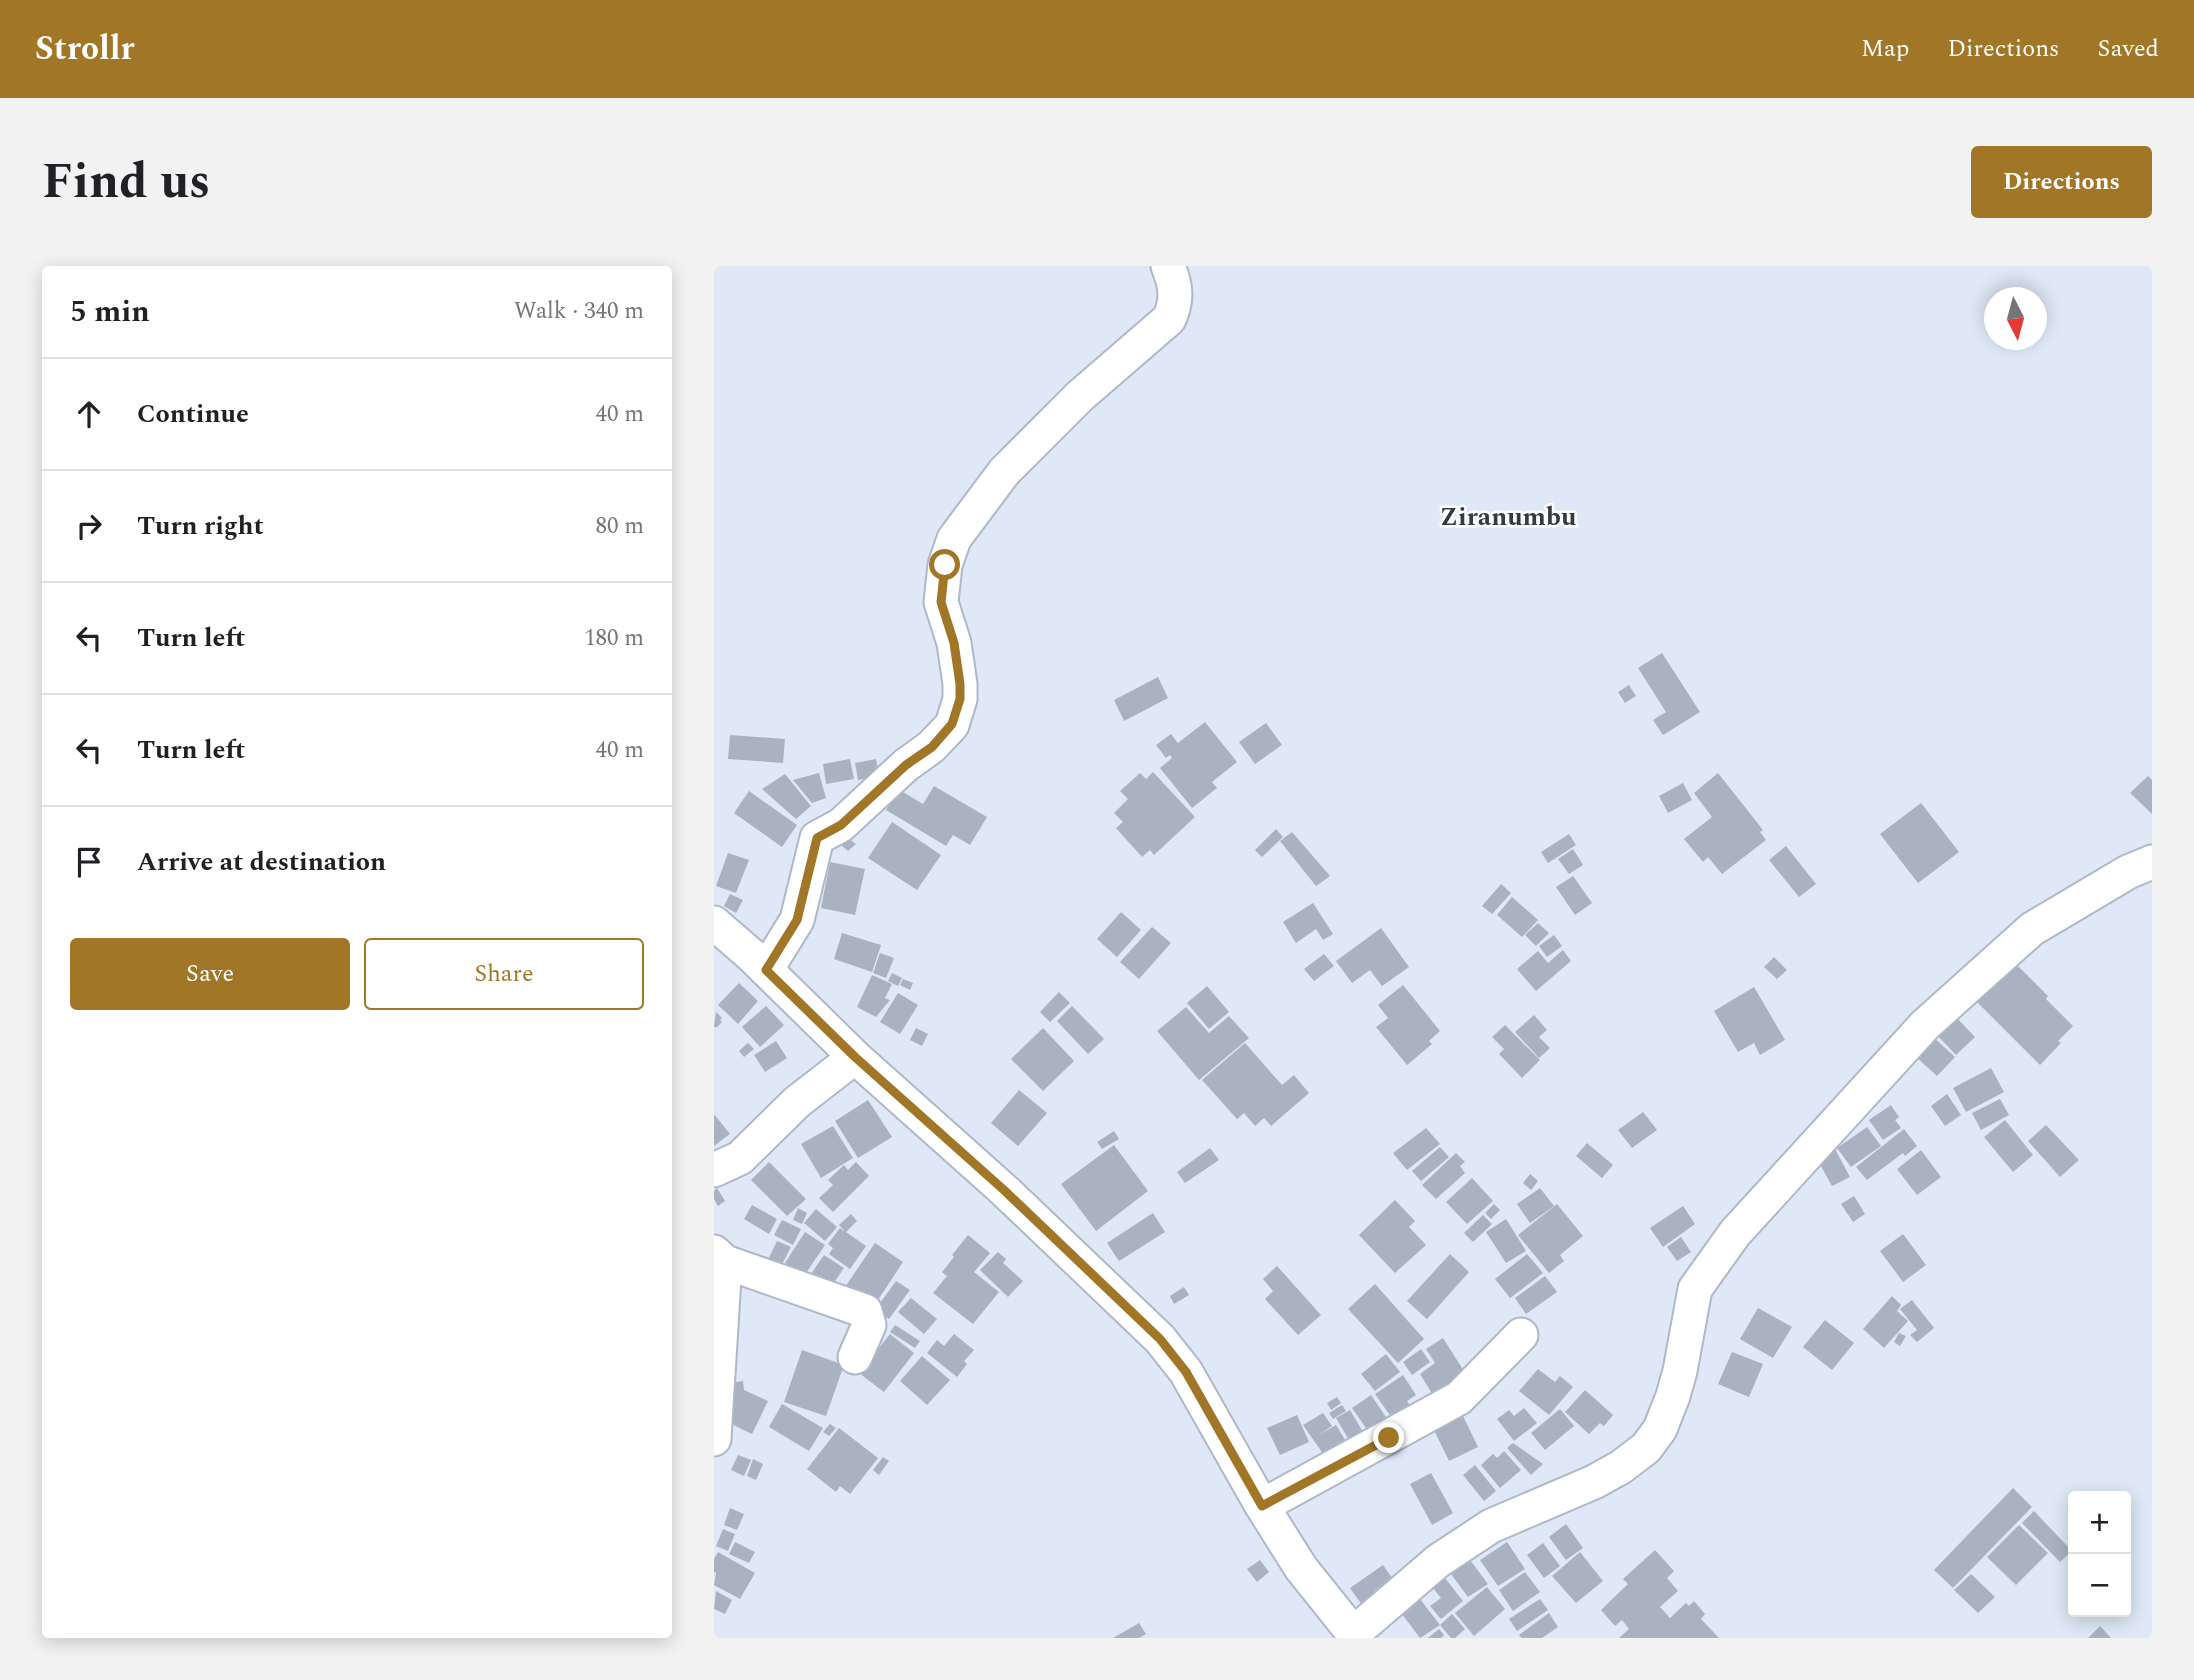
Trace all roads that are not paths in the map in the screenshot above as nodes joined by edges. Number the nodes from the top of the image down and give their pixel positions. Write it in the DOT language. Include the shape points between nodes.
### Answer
graph roads {
  1 [pos="1168,266"];
  2 [pos="2152,862"];
  3 [pos="714,923"];
  4 [pos="766,970"];
  5 [pos="855,1057"];
  6 [pos="714,1170"];
  7 [pos="720,1257"];
  8 [pos="1521,1335"];
  9 [pos="855,1357"];
  10 [pos="714,1439"];
  11 [pos="1262,1506"];
  12 [pos="1355,1636"];
  1 -- 4 [label="street" via="1176,290 1169,319 1080,396 1004,472 954,539 945,565 941,602 960,684 952,724 932,747 841,825 817,838 797,920"];
  2 -- 12 [label="street" via="2032,929 1925,1025 1735,1233 1695,1289 1674,1396 1646,1448 1594,1482 1490,1526 1438,1561"];
  3 -- 4 [label="street"];
  4 -- 5 [label="street"];
  5 -- 6 [label="street" via="797,1102 740,1158"];
  5 -- 11 [label="street" via="1160,1339 1186,1372"];
  7 -- 9 [label="street" via="865,1311 869,1325"];
  7 -- 10 [label="street"];
  8 -- 11 [label="street" via="1458,1398"];
  11 -- 12 [label="street" via="1301,1568"];
}
